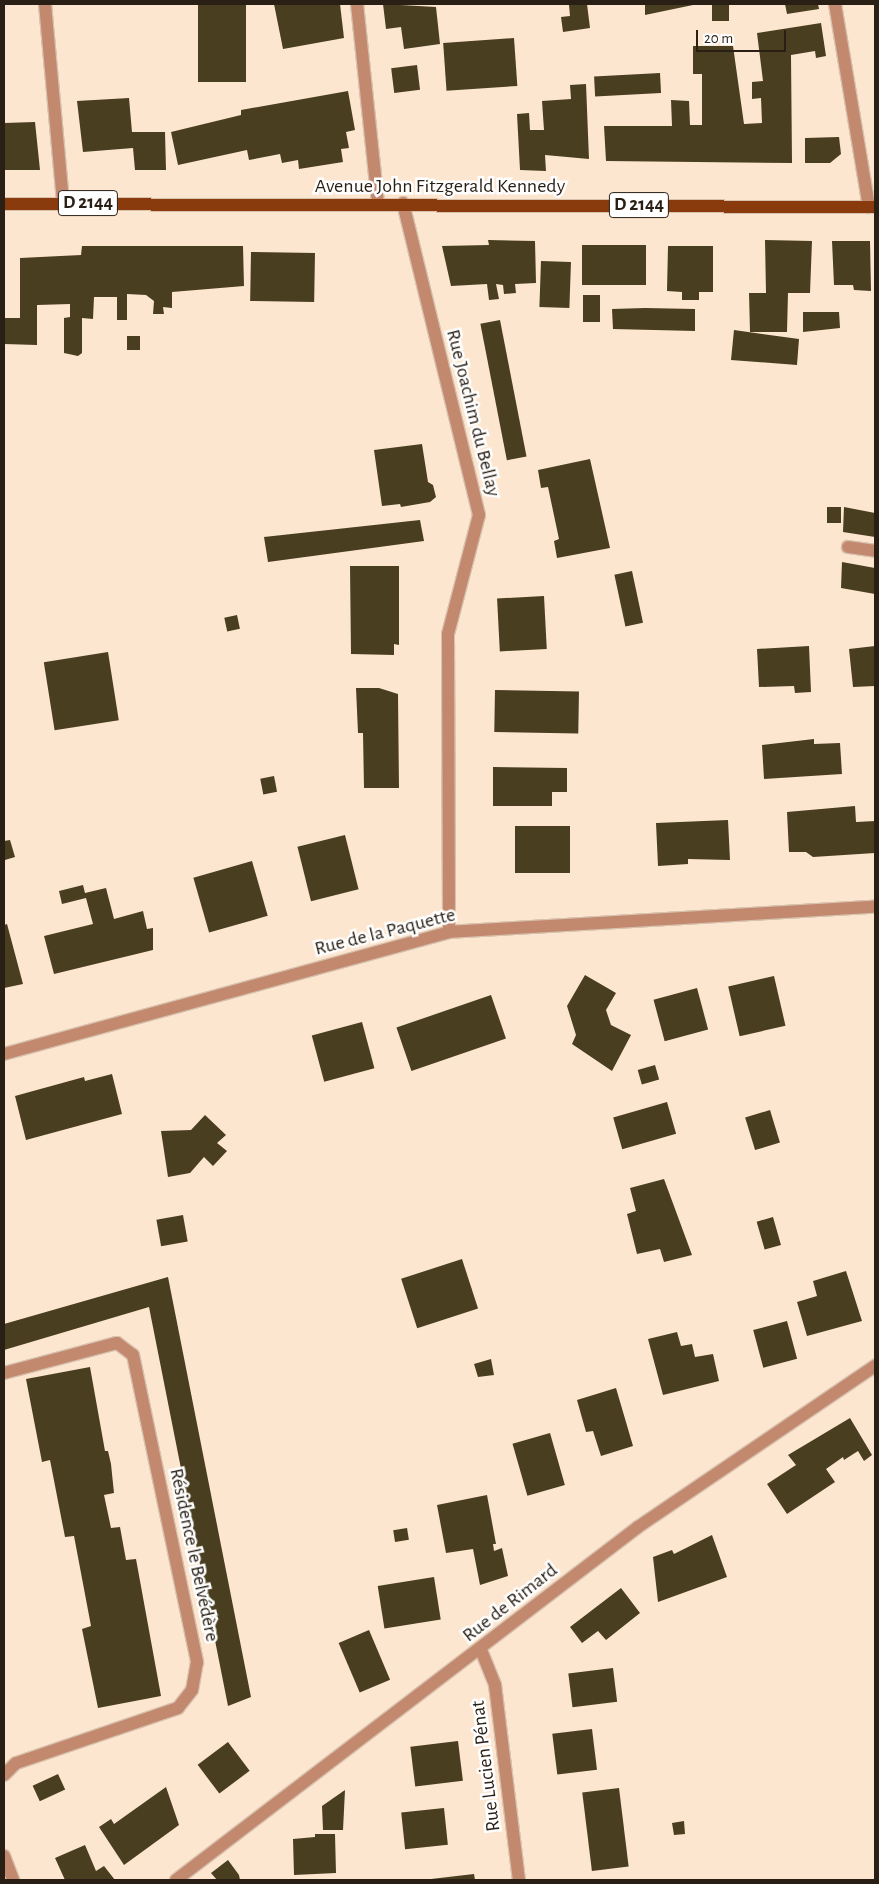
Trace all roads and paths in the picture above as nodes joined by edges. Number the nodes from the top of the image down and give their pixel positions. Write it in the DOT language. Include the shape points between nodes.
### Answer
graph roads {
  1 [pos="45,4"];
  2 [pos="357,4"];
  3 [pos="835,4"];
  4 [pos="63,203"];
  5 [pos="402,203"];
  6 [pos="4,204"];
  7 [pos="378,205"];
  8 [pos="872,207"];
  9 [pos="848,547"];
  10 [pos="875,552"];
  11 [pos="875,907"];
  12 [pos="449,932"];
  13 [pos="4,1054"];
  14 [pos="875,1366"];
  15 [pos="4,1373"];
  16 [pos="482,1650"];
  17 [pos="4,1775"];
  18 [pos="4,1856"];
  19 [pos="13,1880"];
  20 [pos="176,1880"];
  21 [pos="519,1880"];
  1 -- 4 [label="street"];
  2 -- 7 [label="street"];
  3 -- 8 [label="street"];
  4 -- 6 [label="main road, Avenue John Fitzgerald Kennedy / D 2144"];
  4 -- 7 [label="main road, Avenue John Fitzgerald Kennedy / D 2144"];
  5 -- 7 [label="main road, Avenue John Fitzgerald Kennedy / D 2144"];
  5 -- 8 [label="main road, Avenue John Fitzgerald Kennedy / D 2144"];
  5 -- 12 [label="street, Rue Joachim du Bellay" via="479,515 448,634"];
  9 -- 10 [label="street"];
  11 -- 12 [label="street, Rue de la Paquette"];
  12 -- 13 [label="street, Rue de la Paquette"];
  14 -- 16 [label="street, Rue de Rimard" via="638,1527"];
  15 -- 17 [label="street, Résidence le Belvédère" via="117,1343 133,1355 197,1662 192,1690 178,1708 16,1763"];
  16 -- 20 [label="street, Rue de Rimard" via="407,1702"];
  16 -- 21 [label="street, Rue Lucien Pénat" via="495,1685"];
  18 -- 19 [label="street"];
}
